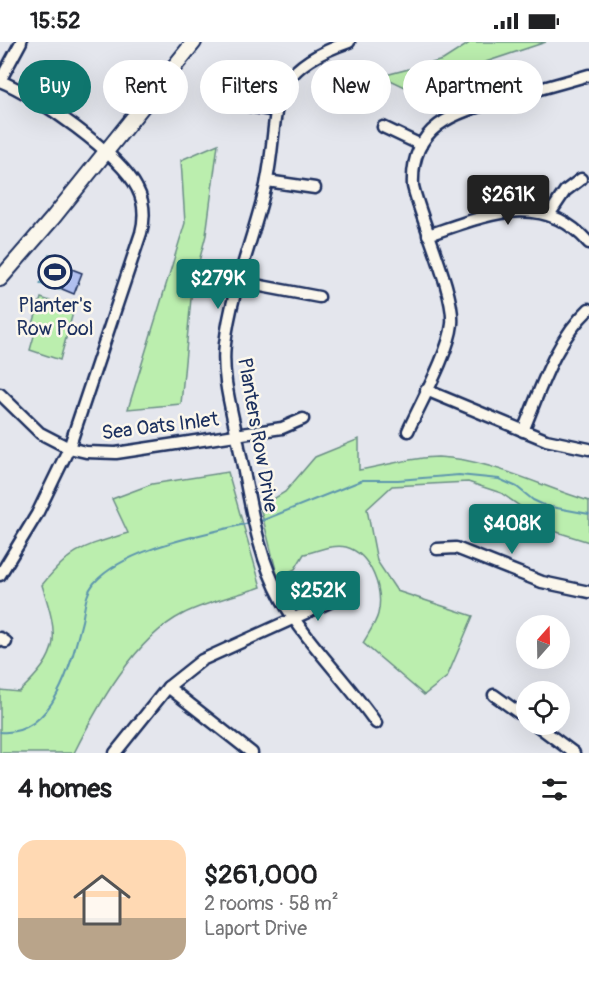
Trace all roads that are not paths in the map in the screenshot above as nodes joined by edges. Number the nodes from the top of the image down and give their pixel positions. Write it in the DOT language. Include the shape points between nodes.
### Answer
graph roads {
  1 [pos="21,42"];
  2 [pos="194,42"];
  3 [pos="349,42"];
  4 [pos="319,47"];
  5 [pos="299,67"];
  6 [pos="589,75"];
  7 [pos="0,81"];
  8 [pos="275,114"];
  9 [pos="383,127"];
  10 [pos="421,145"];
  11 [pos="105,153"];
  12 [pos="581,179"];
  13 [pos="267,181"];
  14 [pos="315,188"];
  15 [pos="549,215"];
  16 [pos="428,235"];
  17 [pos="589,243"];
  18 [pos="0,279"];
  19 [pos="240,282"];
  20 [pos="319,297"];
  21 [pos="589,309"];
  22 [pos="426,390"];
  23 [pos="0,394"];
  24 [pos="303,419"];
  25 [pos="408,431"];
  26 [pos="523,431"];
  27 [pos="237,434"];
  28 [pos="69,448"];
  29 [pos="589,449"];
  30 [pos="438,549"];
  31 [pos="0,575"];
  32 [pos="589,592"];
  33 [pos="330,602"];
  34 [pos="294,617"];
  35 [pos="168,687"];
  36 [pos="494,695"];
  37 [pos="516,711"];
  38 [pos="376,723"];
  39 [pos="550,735"];
  40 [pos="116,753"];
  41 [pos="252,753"];
  42 [pos="574,753"];
  1 -- 7 [label="street"];
  2 -- 11 [label="main road"];
  3 -- 4 [label="street, Planters Row Drive"];
  4 -- 5 [label="street, Planters Row Drive"];
  6 -- 10 [label="street" via="461,112 440,123"];
  7 -- 11 [label="street" via="31,96"];
  8 -- 13 [label="street, Planters Row Drive"];
  9 -- 10 [label="street"];
  10 -- 16 [label="street" via="414,161 413,186"];
  11 -- 18 [label="main road"];
  11 -- 28 [label="street" via="137,188 144,222"];
  12 -- 15 [label="street" via="566,191"];
  13 -- 14 [label="street"];
  13 -- 19 [label="street, Planters Row Drive"];
  15 -- 16 [label="street" via="501,212"];
  15 -- 17 [label="street"];
  16 -- 22 [label="street" via="452,321"];
  19 -- 20 [label="street"];
  19 -- 27 [label="street, Planters Row Drive" via="224,357"];
  21 -- 26 [label="street" via="558,350"];
  22 -- 25 [label="street"];
  22 -- 26 [label="street"];
  23 -- 28 [label="street, Sea Oats Inlet" via="34,429"];
  24 -- 27 [label="street, Sea Oats Inlet" via="282,428"];
  26 -- 29 [label="street"];
  27 -- 28 [label="street, Sea Oats Inlet" via="116,453"];
  27 -- 34 [label="street, Planters Row Drive" via="264,559"];
  28 -- 31 [label="street"];
  30 -- 32 [label="street" via="456,548 542,582"];
  33 -- 34 [label="street"];
  34 -- 35 [label="street" via="213,653"];
  34 -- 38 [label="street, Planters Row Drive"];
  35 -- 40 [label="street"];
  35 -- 41 [label="street"];
  36 -- 37 [label="street"];
  39 -- 42 [label="street"];
}
